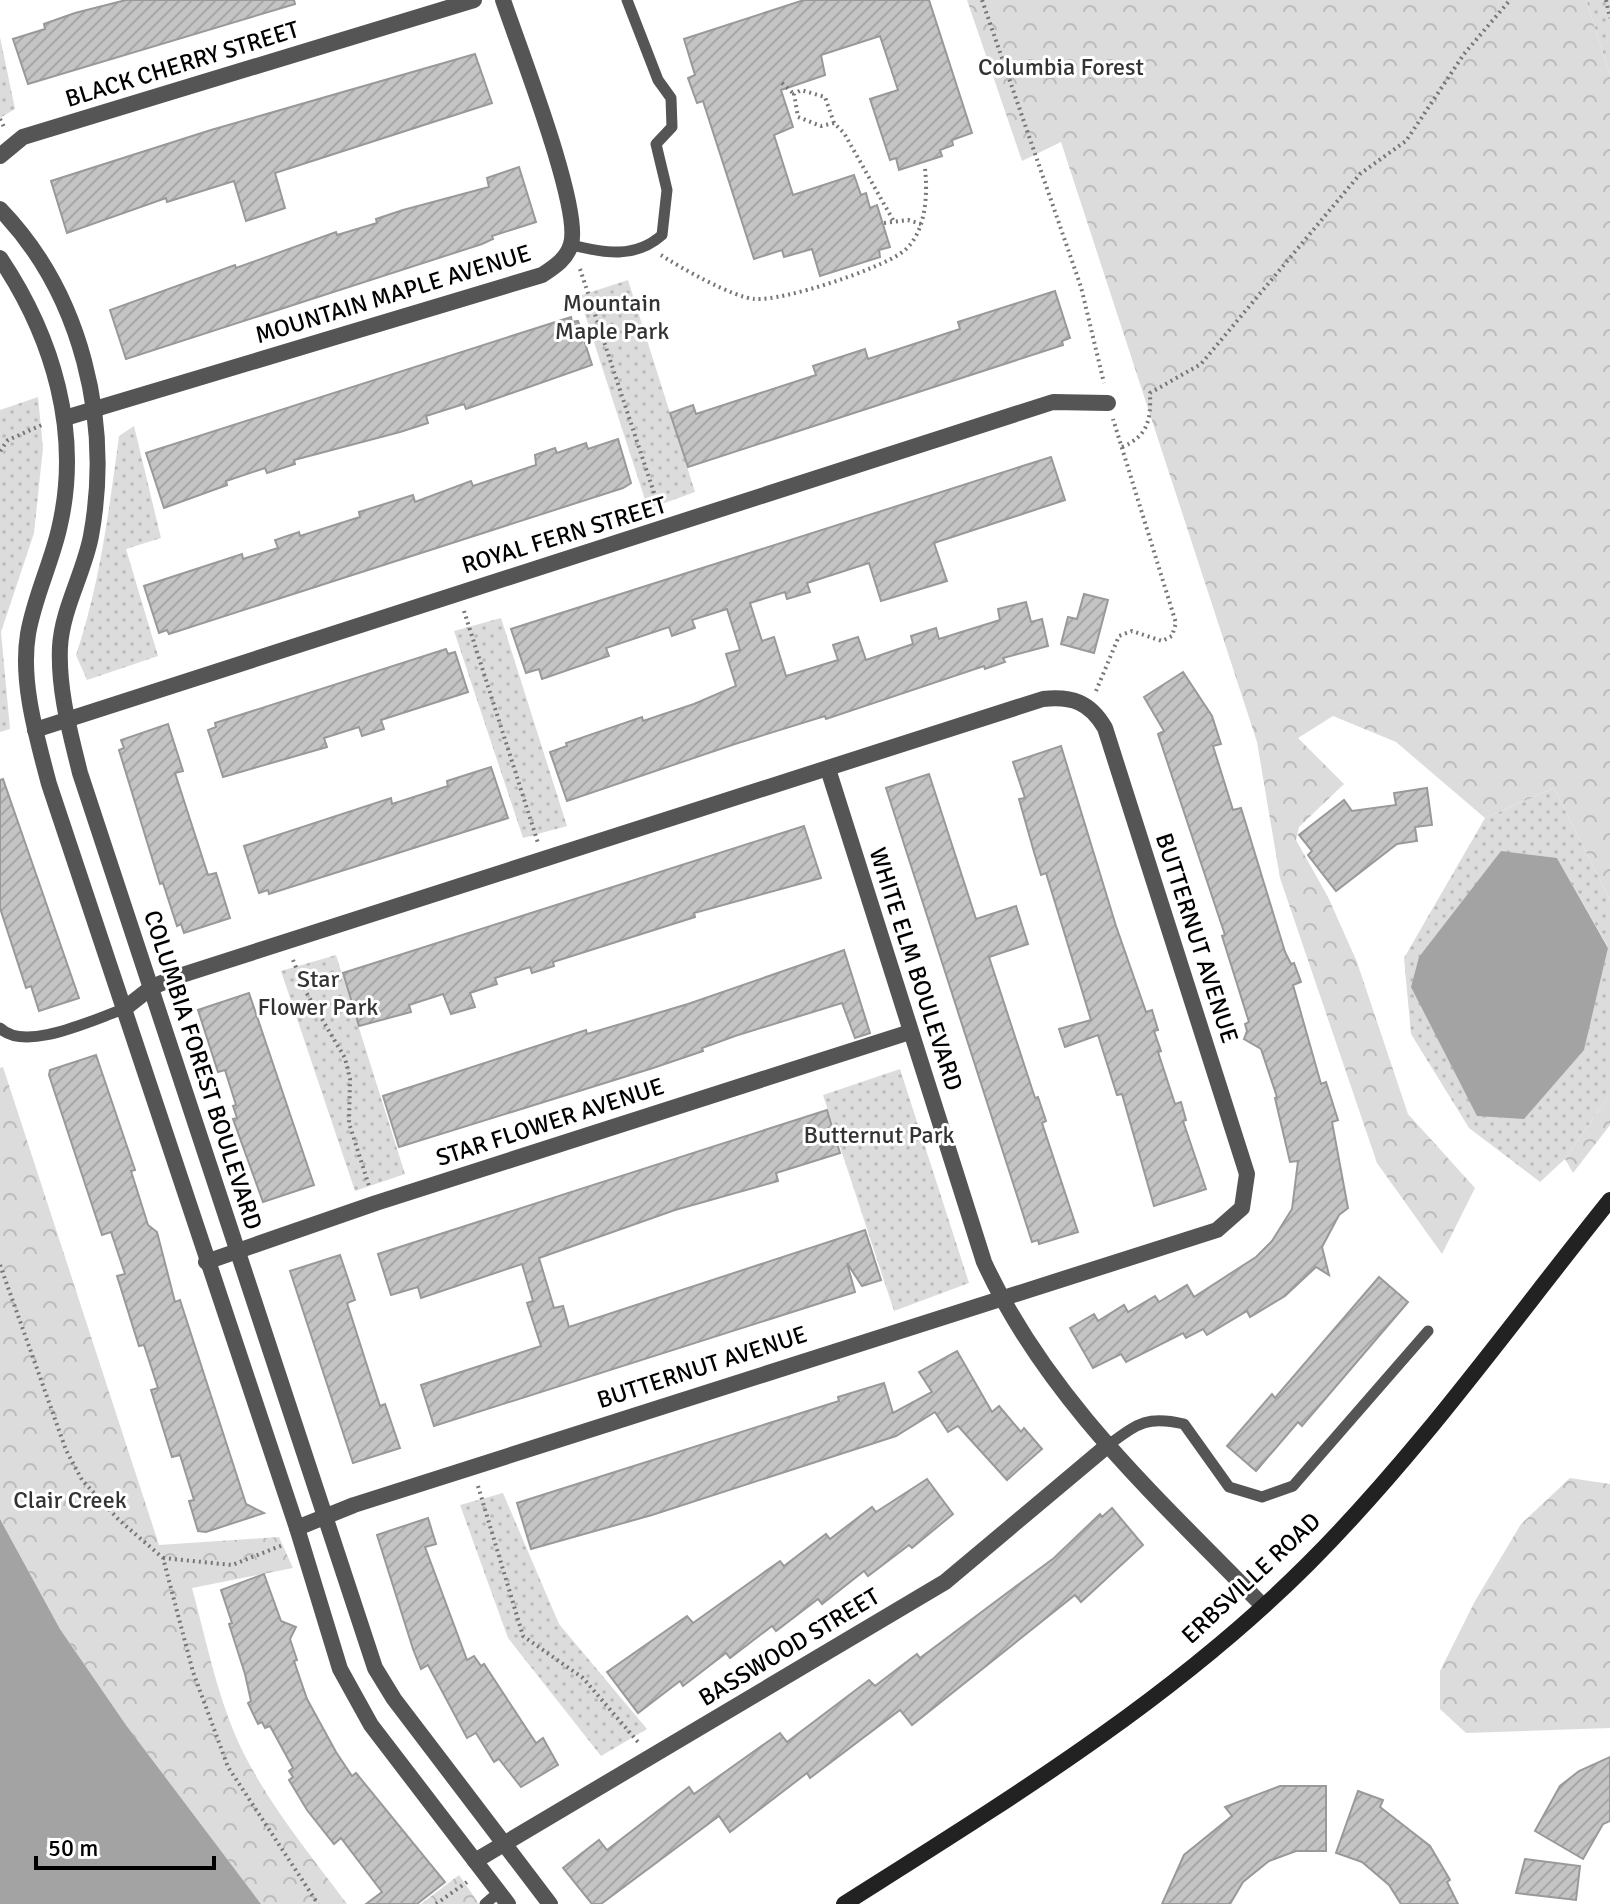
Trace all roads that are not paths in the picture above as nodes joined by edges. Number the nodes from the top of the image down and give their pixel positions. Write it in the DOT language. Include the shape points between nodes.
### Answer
graph roads {
  1 [pos="474,0"];
  2 [pos="503,0"];
  3 [pos="627,0"];
  4 [pos="0,156"];
  5 [pos="0,209"];
  6 [pos="571,245"];
  7 [pos="0,258"];
  8 [pos="1108,403"];
  9 [pos="95,411"];
  10 [pos="65,418"];
  11 [pos="67,720"];
  12 [pos="35,730"];
  13 [pos="828,769"];
  14 [pos="152,987"];
  15 [pos="124,1009"];
  16 [pos="0,1028"];
  17 [pos="910,1032"];
  18 [pos="1610,1200"];
  19 [pos="237,1251"];
  20 [pos="206,1262"];
  21 [pos="1000,1297"];
  22 [pos="1428,1331"];
  23 [pos="1107,1446"];
  24 [pos="323,1516"];
  25 [pos="297,1528"];
  26 [pos="1263,1606"];
  27 [pos="504,1844"];
  28 [pos="479,1866"];
  29 [pos="503,1898"];
  30 [pos="485,1904"];
  31 [pos="550,1904"];
  32 [pos="844,1904"];
  1 -- 4 [label="street, BLACK CHERRY STREET" via="23,137"];
  2 -- 6 [label="street" via="572,206"];
  3 -- 6 [label="lane" via="658,80 671,98 672,127 656,144 667,190 662,235 649,247 622,254"];
  5 -- 9 [label="street, COLUMBIA FOREST BOULEVARD" via="23,233 57,286"];
  6 -- 9 [label="street, MOUNTAIN MAPLE AVENUE" via="559,264 542,275"];
  7 -- 10 [label="street" via="46,340"];
  8 -- 11 [label="street, ROYAL FERN STREET" via="1053,402"];
  9 -- 10 [label="street, MOUNTAIN MAPLE AVENUE"];
  9 -- 11 [label="street, COLUMBIA FOREST BOULEVARD" via="98,468 90,537 60,643"];
  10 -- 12 [label="street" via="60,526 28,635"];
  11 -- 12 [label="street, ROYAL FERN STREET"];
  11 -- 14 [label="street, COLUMBIA FOREST BOULEVARD"];
  12 -- 15 [label="street"];
  13 -- 14 [label="street"];
  13 -- 17 [label="street, WHITE ELM BOULEVARD"];
  13 -- 21 [label="street, BUTTERNUT AVENUE" via="1043,699 1077,700 1105,728 1247,1174 1242,1208 1217,1230"];
  14 -- 15 [label="street"];
  14 -- 19 [label="street, COLUMBIA FOREST BOULEVARD"];
  15 -- 16 [label="lane" via="35,1039 7,1035"];
  15 -- 20 [label="street"];
  17 -- 19 [label="street, STAR FLOWER AVENUE"];
  17 -- 21 [label="street, WHITE ELM BOULEVARD"];
  18 -- 26 [label="main road, ERBSVILLE ROAD" via="1414,1450"];
  19 -- 20 [label="street, STAR FLOWER AVENUE"];
  19 -- 24 [label="street, COLUMBIA FOREST BOULEVARD"];
  20 -- 25 [label="street"];
  21 -- 23 [label="street, WHITE ELM BOULEVARD" via="1050,1375"];
  21 -- 24 [label="street, BUTTERNUT AVENUE"];
  22 -- 23 [label="lane" via="1293,1486 1283,1490 1262,1497 1229,1487 1184,1424 1160,1418 1138,1423"];
  23 -- 26 [label="street, WHITE ELM BOULEVARD"];
  23 -- 27 [label="street, BASSWOOD STREET" via="945,1582"];
  24 -- 25 [label="street, BUTTERNUT AVENUE"];
  24 -- 27 [label="street, COLUMBIA FOREST BOULEVARD" via="375,1668"];
  25 -- 28 [label="street" via="340,1669 371,1725"];
  26 -- 32 [label="main road, ERBSVILLE ROAD" via="1064,1761"];
  27 -- 28 [label="street, BASSWOOD STREET"];
  27 -- 31 [label="street, COLUMBIA FOREST BOULEVARD"];
  28 -- 29 [label="street"];
  29 -- 30 [label="lane"];
}
